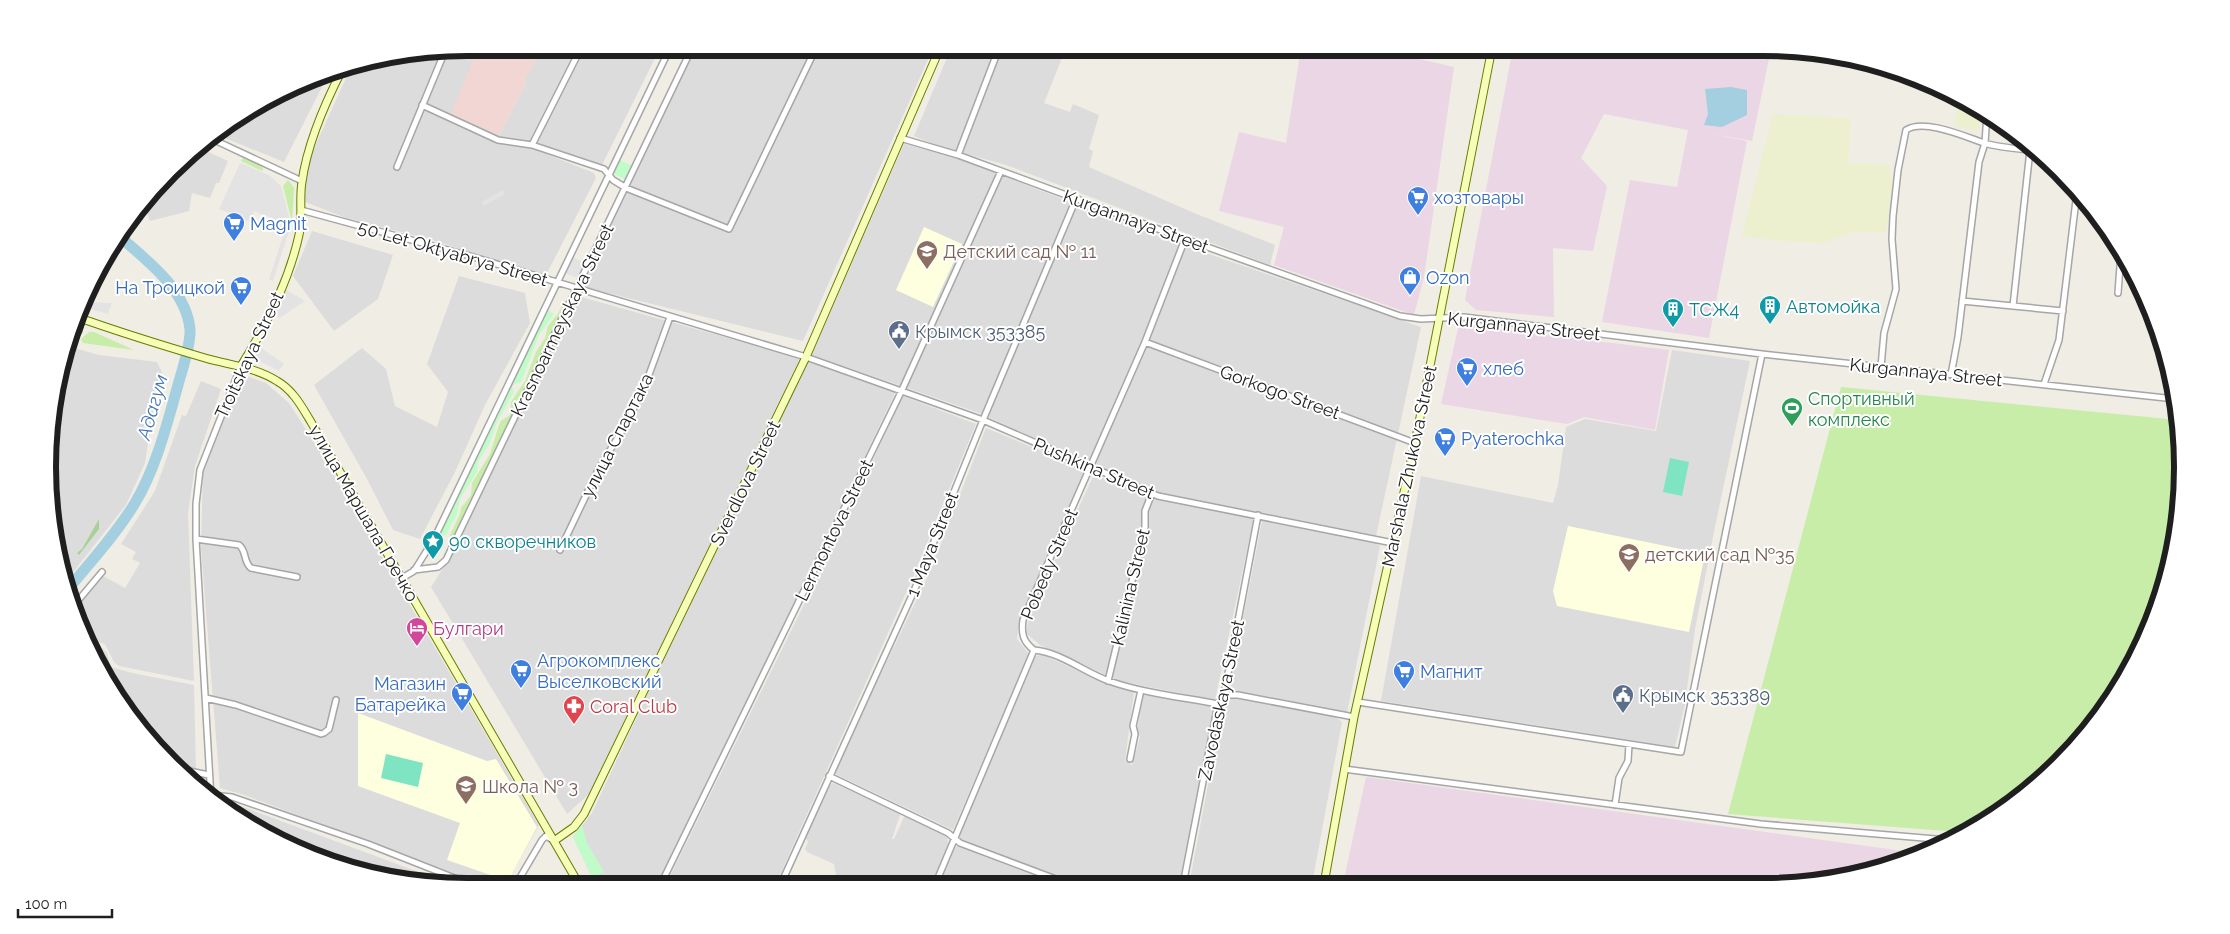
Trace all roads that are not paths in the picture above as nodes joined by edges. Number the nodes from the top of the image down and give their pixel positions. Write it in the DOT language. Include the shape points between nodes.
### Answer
graph roads {
  1 [pos="576,56"];
  2 [pos="666,56"];
  3 [pos="688,56"];
  4 [pos="812,56"];
  5 [pos="936,56"];
  6 [pos="996,56"];
  7 [pos="1490,56"];
  8 [pos="442,57"];
  9 [pos="339,77"];
  10 [pos="422,105"];
  11 [pos="1986,122"];
  12 [pos="900,138"];
  13 [pos="217,141"];
  14 [pos="1985,143"];
  15 [pos="532,145"];
  16 [pos="2023,149"];
  17 [pos="2030,154"];
  18 [pos="958,155"];
  19 [pos="397,167"];
  20 [pos="1001,172"];
  21 [pos="610,175"];
  22 [pos="302,181"];
  23 [pos="626,188"];
  24 [pos="1076,200"];
  25 [pos="2076,201"];
  26 [pos="301,210"];
  27 [pos="1185,240"];
  28 [pos="2121,265"];
  29 [pos="557,283"];
  30 [pos="578,288"];
  31 [pos="2118,293"];
  32 [pos="1962,301"];
  33 [pos="2013,306"];
  34 [pos="2063,311"];
  35 [pos="670,318"];
  36 [pos="1440,318"];
  37 [pos="84,320"];
  38 [pos="1144,342"];
  39 [pos="1762,354"];
  40 [pos="806,357"];
  41 [pos="241,366"];
  42 [pos="1881,367"];
  43 [pos="1951,375"];
  44 [pos="2044,384"];
  45 [pos="902,390"];
  46 [pos="2168,398"];
  47 [pos="983,420"];
  48 [pos="1415,443"];
  49 [pos="1090,467"];
  50 [pos="1152,493"];
  51 [pos="1258,515"];
  52 [pos="196,539"];
  53 [pos="1393,543"];
  54 [pos="560,550"];
  55 [pos="414,571"];
  56 [pos="102,572"];
  57 [pos="297,577"];
  58 [pos="402,578"];
  59 [pos="78,600"];
  60 [pos="1034,650"];
  61 [pos="1108,680"];
  62 [pos="1141,690"];
  63 [pos="1224,695"];
  64 [pos="206,698"];
  65 [pos="336,700"];
  66 [pos="1358,702"];
  67 [pos="1218,704"];
  68 [pos="1354,717"];
  69 [pos="1629,744"];
  70 [pos="1130,759"];
  71 [pos="1344,769"];
  72 [pos="192,772"];
  73 [pos="209,775"];
  74 [pos="828,776"];
  75 [pos="210,787"];
  76 [pos="221,796"];
  77 [pos="1615,805"];
  78 [pos="953,838"];
  79 [pos="1936,839"];
  80 [pos="554,841"];
  81 [pos="453,877"];
  82 [pos="520,878"];
  83 [pos="575,878"];
  84 [pos="664,878"];
  85 [pos="783,878"];
  86 [pos="938,878"];
  87 [pos="1053,878"];
  88 [pos="1184,878"];
  89 [pos="1325,878"];
  1 -- 15 [label="street"];
  2 -- 21 [label="street, Krasnoarmeyskaya Street"];
  3 -- 23 [label="street, Krasnoarmeyskaya Street"];
  4 -- 23 [label="street" via="729,229"];
  5 -- 12 [label="main road, Sverdlova Street"];
  6 -- 18 [label="street"];
  7 -- 36 [label="main road, Marshala Zhukova Street"];
  8 -- 10 [label="street"];
  9 -- 22 [label="main road, Troitskaya Street" via="308,155"];
  10 -- 15 [label="street" via="498,140"];
  10 -- 19 [label="street"];
  11 -- 14 [label="street"];
  12 -- 18 [label="street, Kurgannaya Street"];
  12 -- 40 [label="main road, Sverdlova Street"];
  13 -- 22 [label="street"];
  14 -- 16 [label="street"];
  14 -- 32 [label="street" via="1979,162"];
  14 -- 42 [label="street" via="1951,130 1916,126 1906,130 1893,216 1896,290 1884,333"];
  15 -- 21 [label="street" via="604,169"];
  17 -- 33 [label="street"];
  18 -- 20 [label="street, Kurgannaya Street"];
  20 -- 24 [label="street, Kurgannaya Street"];
  20 -- 45 [label="street, Lermontova Street"];
  21 -- 23 [label="street"];
  21 -- 29 [label="street, Krasnoarmeyskaya Street"];
  22 -- 26 [label="main road, Troitskaya Street"];
  23 -- 30 [label="street, Krasnoarmeyskaya Street"];
  24 -- 27 [label="street, Kurgannaya Street"];
  24 -- 47 [label="street, 1 Maya Street"];
  25 -- 34 [label="street"];
  26 -- 29 [label="street, 50 Let Oktyabrya Street"];
  26 -- 41 [label="main road, Troitskaya Street" via="299,236 285,279 260,335"];
  27 -- 36 [label="street, Kurgannaya Street" via="1400,316"];
  27 -- 38 [label="street, Pobedy Street"];
  28 -- 31 [label="street"];
  29 -- 30 [label="street, 50 Let Oktyabrya Street"];
  29 -- 55 [label="street, Krasnoarmeyskaya Street" via="434,539"];
  30 -- 35 [label="street, 50 Let Oktyabrya Street"];
  30 -- 55 [label="street, Krasnoarmeyskaya Street" via="446,560 438,566"];
  32 -- 33 [label="street"];
  32 -- 43 [label="street"];
  33 -- 34 [label="street"];
  34 -- 44 [label="street" via="2059,340"];
  35 -- 40 [label="street, 50 Let Oktyabrya Street"];
  35 -- 54 [label="street, улица Спартака" via="646,383 599,468"];
  36 -- 39 [label="street, Kurgannaya Street" via="1464,317"];
  36 -- 48 [label="main road, Marshala Zhukova Street"];
  37 -- 41 [label="main road, улица Маршала Гречко" via="139,339"];
  38 -- 48 [label="street, Gorkogo Street"];
  38 -- 49 [label="street, Pobedy Street"];
  39 -- 42 [label="street, Kurgannaya Street"];
  39 -- 69 [label="street" via="1681,752"];
  40 -- 45 [label="street, Pushkina Street"];
  40 -- 80 [label="main road, Sverdlova Street" via="584,814 574,827"];
  41 -- 52 [label="street, Troitskaya Street" via="200,470"];
  41 -- 58 [label="main road, улица Маршала Гречко" via="277,380 293,394"];
  42 -- 43 [label="street, Kurgannaya Street"];
  43 -- 44 [label="street, Kurgannaya Street"];
  44 -- 46 [label="street, Kurgannaya Street"];
  45 -- 47 [label="street, Pushkina Street"];
  45 -- 84 [label="street, Lermontova Street"];
  47 -- 49 [label="street, Pushkina Street"];
  47 -- 74 [label="street, 1 Maya Street" via="914,591"];
  48 -- 53 [label="main road, Marshala Zhukova Street"];
  49 -- 50 [label="street, Pushkina Street"];
  49 -- 60 [label="street, Pobedy Street" via="1023,620 1022,632"];
  50 -- 51 [label="street, Pushkina Street"];
  50 -- 61 [label="street, Kalinina Street" via="1145,511 1145,527"];
  51 -- 53 [label="street, Pushkina Street"];
  51 -- 63 [label="street, Zavodaskaya Street"];
  52 -- 57 [label="street" via="239,545 251,568"];
  52 -- 64 [label="street, Troitskaya Street"];
  53 -- 66 [label="main road, Marshala Zhukova Street"];
  55 -- 58 [label="street, Krasnoarmeyskaya Street"];
  56 -- 59 [label="street"];
  58 -- 80 [label="main road, улица Маршала Гречко"];
  60 -- 61 [label="street"];
  60 -- 78 [label="street"];
  61 -- 62 [label="street"];
  62 -- 67 [label="street"];
  62 -- 70 [label="street"];
  63 -- 67 [label="street, Zavodaskaya Street"];
  63 -- 68 [label="street"];
  64 -- 65 [label="street" via="321,734 329,728"];
  64 -- 73 [label="street, Troitskaya Street"];
  66 -- 68 [label="main road, Marshala Zhukova Street"];
  66 -- 69 [label="street"];
  67 -- 88 [label="street, Zavodaskaya Street"];
  68 -- 71 [label="main road, Marshala Zhukova Street"];
  69 -- 77 [label="street" via="1628,762 1619,778"];
  71 -- 77 [label="street"];
  71 -- 89 [label="main road, Marshala Zhukova Street"];
  72 -- 73 [label="street"];
  73 -- 75 [label="street, Troitskaya Street"];
  74 -- 78 [label="street"];
  74 -- 85 [label="street, 1 Maya Street"];
  76 -- 81 [label="street" via="368,844"];
  77 -- 79 [label="street" via="1761,824"];
  78 -- 86 [label="street"];
  78 -- 87 [label="street" via="960,844"];
  80 -- 82 [label="street, Sverdlova Street" via="546,836 542,840"];
  80 -- 83 [label="main road, улица Маршала Гречко"];
}
